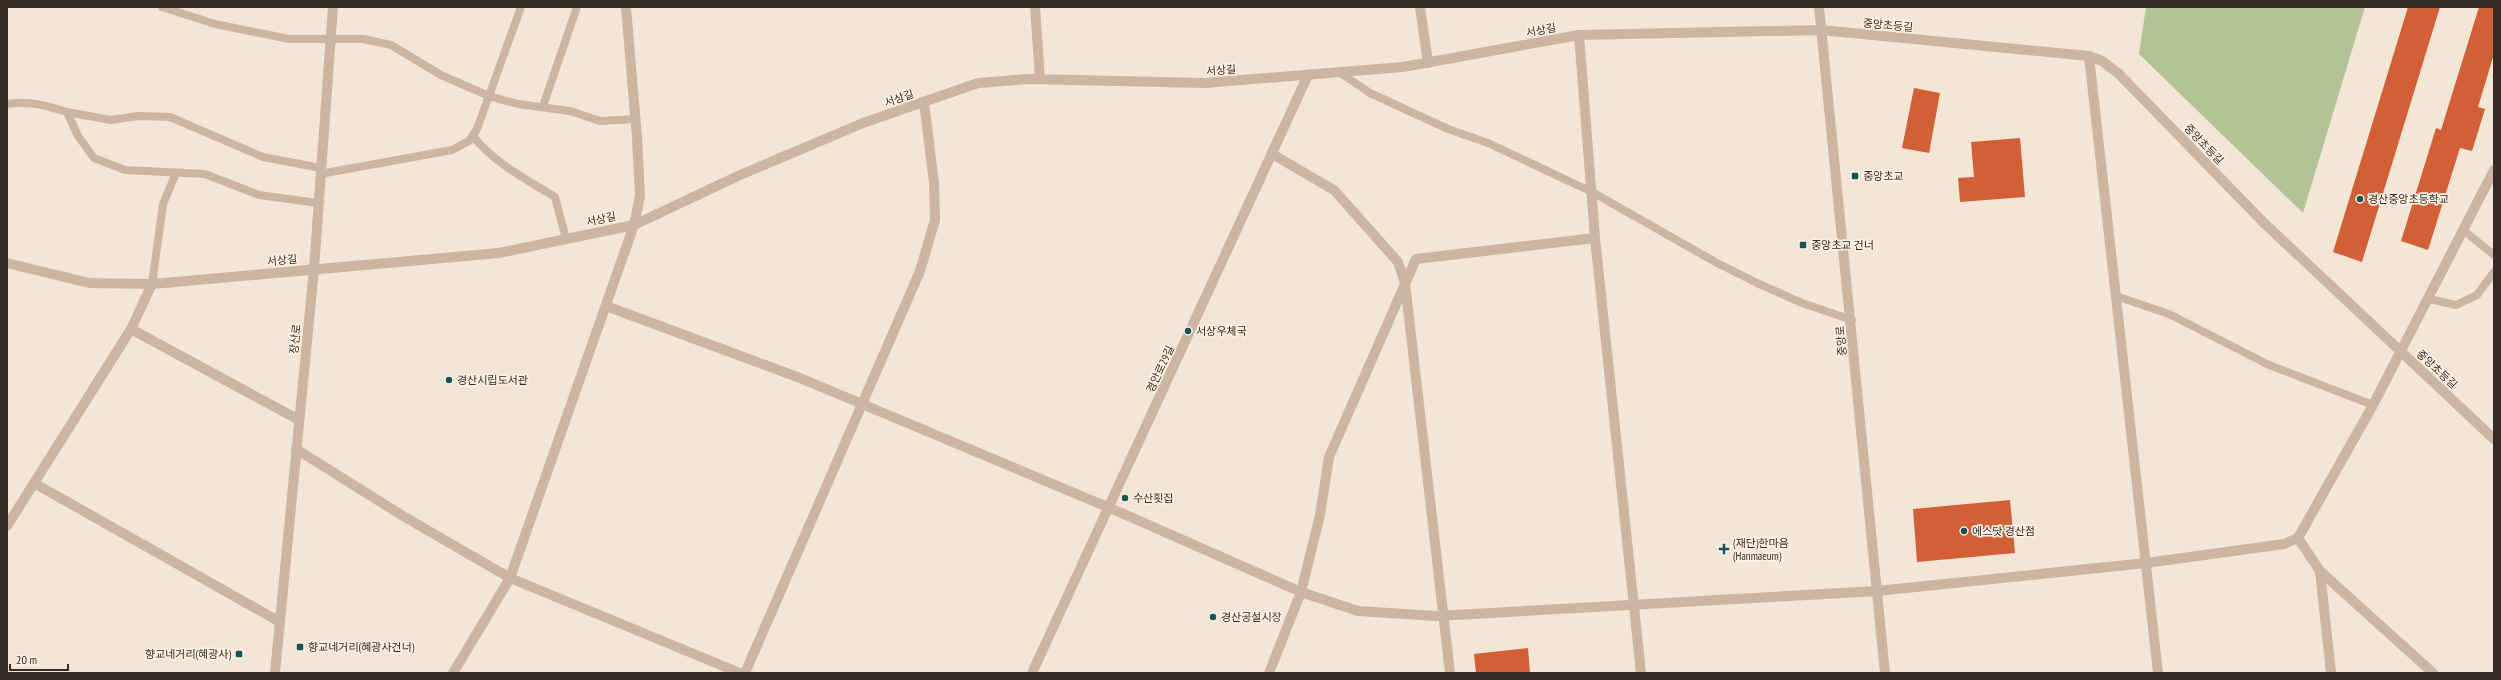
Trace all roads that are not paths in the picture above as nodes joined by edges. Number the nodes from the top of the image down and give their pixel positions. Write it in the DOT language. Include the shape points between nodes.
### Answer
graph roads {
  1 [pos="162,7"];
  2 [pos="332,7"];
  3 [pos="521,7"];
  4 [pos="577,7"];
  5 [pos="626,7"];
  6 [pos="1035,7"];
  7 [pos="1420,7"];
  8 [pos="1819,7"];
  9 [pos="1821,30"];
  10 [pos="1579,35"];
  11 [pos="330,39"];
  12 [pos="2089,56"];
  13 [pos="1428,63"];
  14 [pos="1339,72"];
  15 [pos="1308,75"];
  16 [pos="1040,79"];
  17 [pos="489,96"];
  18 [pos="924,102"];
  19 [pos="7,104"];
  20 [pos="543,106"];
  21 [pos="67,112"];
  22 [pos="636,119"];
  23 [pos="473,136"];
  24 [pos="1272,154"];
  25 [pos="2494,170"];
  26 [pos="321,171"];
  27 [pos="176,173"];
  28 [pos="1592,192"];
  29 [pos="318,203"];
  30 [pos="634,225"];
  31 [pos="2463,230"];
  32 [pos="566,238"];
  33 [pos="1595,238"];
  34 [pos="2494,255"];
  35 [pos="7,263"];
  36 [pos="314,269"];
  37 [pos="2494,272"];
  38 [pos="1405,283"];
  39 [pos="152,284"];
  40 [pos="2116,296"];
  41 [pos="2428,299"];
  42 [pos="606,306"];
  43 [pos="1852,320"];
  44 [pos="131,328"];
  45 [pos="2401,352"];
  46 [pos="862,405"];
  47 [pos="2374,405"];
  48 [pos="299,420"];
  49 [pos="2494,439"];
  50 [pos="296,449"];
  51 [pos="34,483"];
  52 [pos="1110,508"];
  53 [pos="7,526"];
  54 [pos="2298,538"];
  55 [pos="2146,563"];
  56 [pos="2320,571"];
  57 [pos="510,578"];
  58 [pos="1877,591"];
  59 [pos="1301,592"];
  60 [pos="1635,605"];
  61 [pos="1444,615"];
  62 [pos="280,622"];
  63 [pos="275,673"];
  64 [pos="453,673"];
  65 [pos="740,673"];
  66 [pos="745,673"];
  67 [pos="1032,673"];
  68 [pos="1269,673"];
  69 [pos="1450,673"];
  70 [pos="1641,673"];
  71 [pos="1885,673"];
  72 [pos="2158,673"];
  73 [pos="2330,673"];
  74 [pos="2433,673"];
  1 -- 11 [label="lane" via="215,24 289,39"];
  2 -- 11 [label="street, 장산로"];
  3 -- 17 [label="lane"];
  4 -- 20 [label="lane"];
  5 -- 22 [label="street"];
  6 -- 16 [label="street"];
  7 -- 13 [label="street"];
  8 -- 9 [label="street, 중앙로"];
  9 -- 10 [label="street, 서상길"];
  9 -- 12 [label="street, 중앙초등길"];
  9 -- 43 [label="street, 중앙로"];
  10 -- 13 [label="street, 서상길"];
  10 -- 28 [label="street"];
  11 -- 17 [label="lane" via="363,39 391,45 441,75"];
  11 -- 26 [label="street, 장산로"];
  12 -- 40 [label="street"];
  12 -- 45 [label="street, 중앙초등길" via="2102,61 2118,74 2264,223"];
  13 -- 14 [label="street, 서상길"];
  14 -- 15 [label="street, 서상길"];
  14 -- 28 [label="lane" via="1370,93 1448,129 1488,143"];
  15 -- 16 [label="street, 서상길" via="1205,83"];
  15 -- 24 [label="street, 경안로29길"];
  16 -- 18 [label="street, 서상길" via="978,83"];
  17 -- 20 [label="lane" via="518,104"];
  17 -- 23 [label="lane"];
  18 -- 30 [label="street, 서상길" via="863,123 747,172"];
  18 -- 46 [label="street" via="934,183 935,220 920,271"];
  19 -- 21 [label="lane" via="27,102"];
  20 -- 22 [label="lane" via="600,121"];
  21 -- 26 [label="lane" via="110,120 138,116 170,117 263,157"];
  21 -- 27 [label="lane" via="78,136 94,158 125,170"];
  22 -- 30 [label="street" via="640,196"];
  23 -- 26 [label="lane" via="452,150"];
  23 -- 32 [label="lane" via="482,148 508,168 555,197"];
  24 -- 38 [label="street" via="1334,190 1398,262"];
  24 -- 52 [label="street, 경안로29길"];
  25 -- 31 [label="street"];
  26 -- 29 [label="street, 장산로"];
  27 -- 29 [label="lane" via="205,174 259,195"];
  27 -- 39 [label="lane" via="163,204"];
  28 -- 33 [label="street"];
  28 -- 43 [label="lane" via="1717,263 1802,303"];
  29 -- 36 [label="street, 장산로"];
  30 -- 32 [label="street, 서상길"];
  30 -- 42 [label="street"];
  31 -- 34 [label="lane"];
  31 -- 41 [label="street"];
  32 -- 36 [label="street, 서상길" via="499,253"];
  33 -- 38 [label="street" via="1416,259"];
  33 -- 60 [label="street"];
  35 -- 39 [label="street, 서상길" via="89,283"];
  36 -- 39 [label="street, 서상길"];
  36 -- 48 [label="street, 장산로"];
  37 -- 41 [label="lane" via="2477,296 2456,305"];
  38 -- 59 [label="street" via="1329,457 1320,515"];
  38 -- 61 [label="street"];
  39 -- 44 [label="street"];
  40 -- 47 [label="lane" via="2169,314 2269,365"];
  40 -- 55 [label="street"];
  41 -- 45 [label="street"];
  42 -- 46 [label="street" via="800,378"];
  42 -- 57 [label="street"];
  43 -- 58 [label="street, 중앙로"];
  44 -- 48 [label="street"];
  44 -- 51 [label="street"];
  45 -- 47 [label="street"];
  45 -- 49 [label="street, 중앙초등길"];
  46 -- 52 [label="street"];
  46 -- 66 [label="street"];
  47 -- 54 [label="street"];
  48 -- 50 [label="street, 장산로"];
  50 -- 57 [label="street" via="403,516"];
  50 -- 62 [label="street, 장산로"];
  51 -- 53 [label="street"];
  51 -- 62 [label="street"];
  52 -- 59 [label="street"];
  52 -- 67 [label="street, 경안로29길"];
  54 -- 55 [label="street" via="2284,544"];
  54 -- 56 [label="street"];
  55 -- 58 [label="street"];
  55 -- 72 [label="street"];
  56 -- 73 [label="street"];
  56 -- 74 [label="street"];
  57 -- 64 [label="street"];
  57 -- 65 [label="street"];
  58 -- 60 [label="street"];
  58 -- 71 [label="street, 중앙로"];
  59 -- 61 [label="street" via="1358,611"];
  59 -- 68 [label="street"];
  60 -- 61 [label="street"];
  60 -- 70 [label="street"];
  61 -- 69 [label="street"];
  62 -- 63 [label="street, 장산로"];
}
